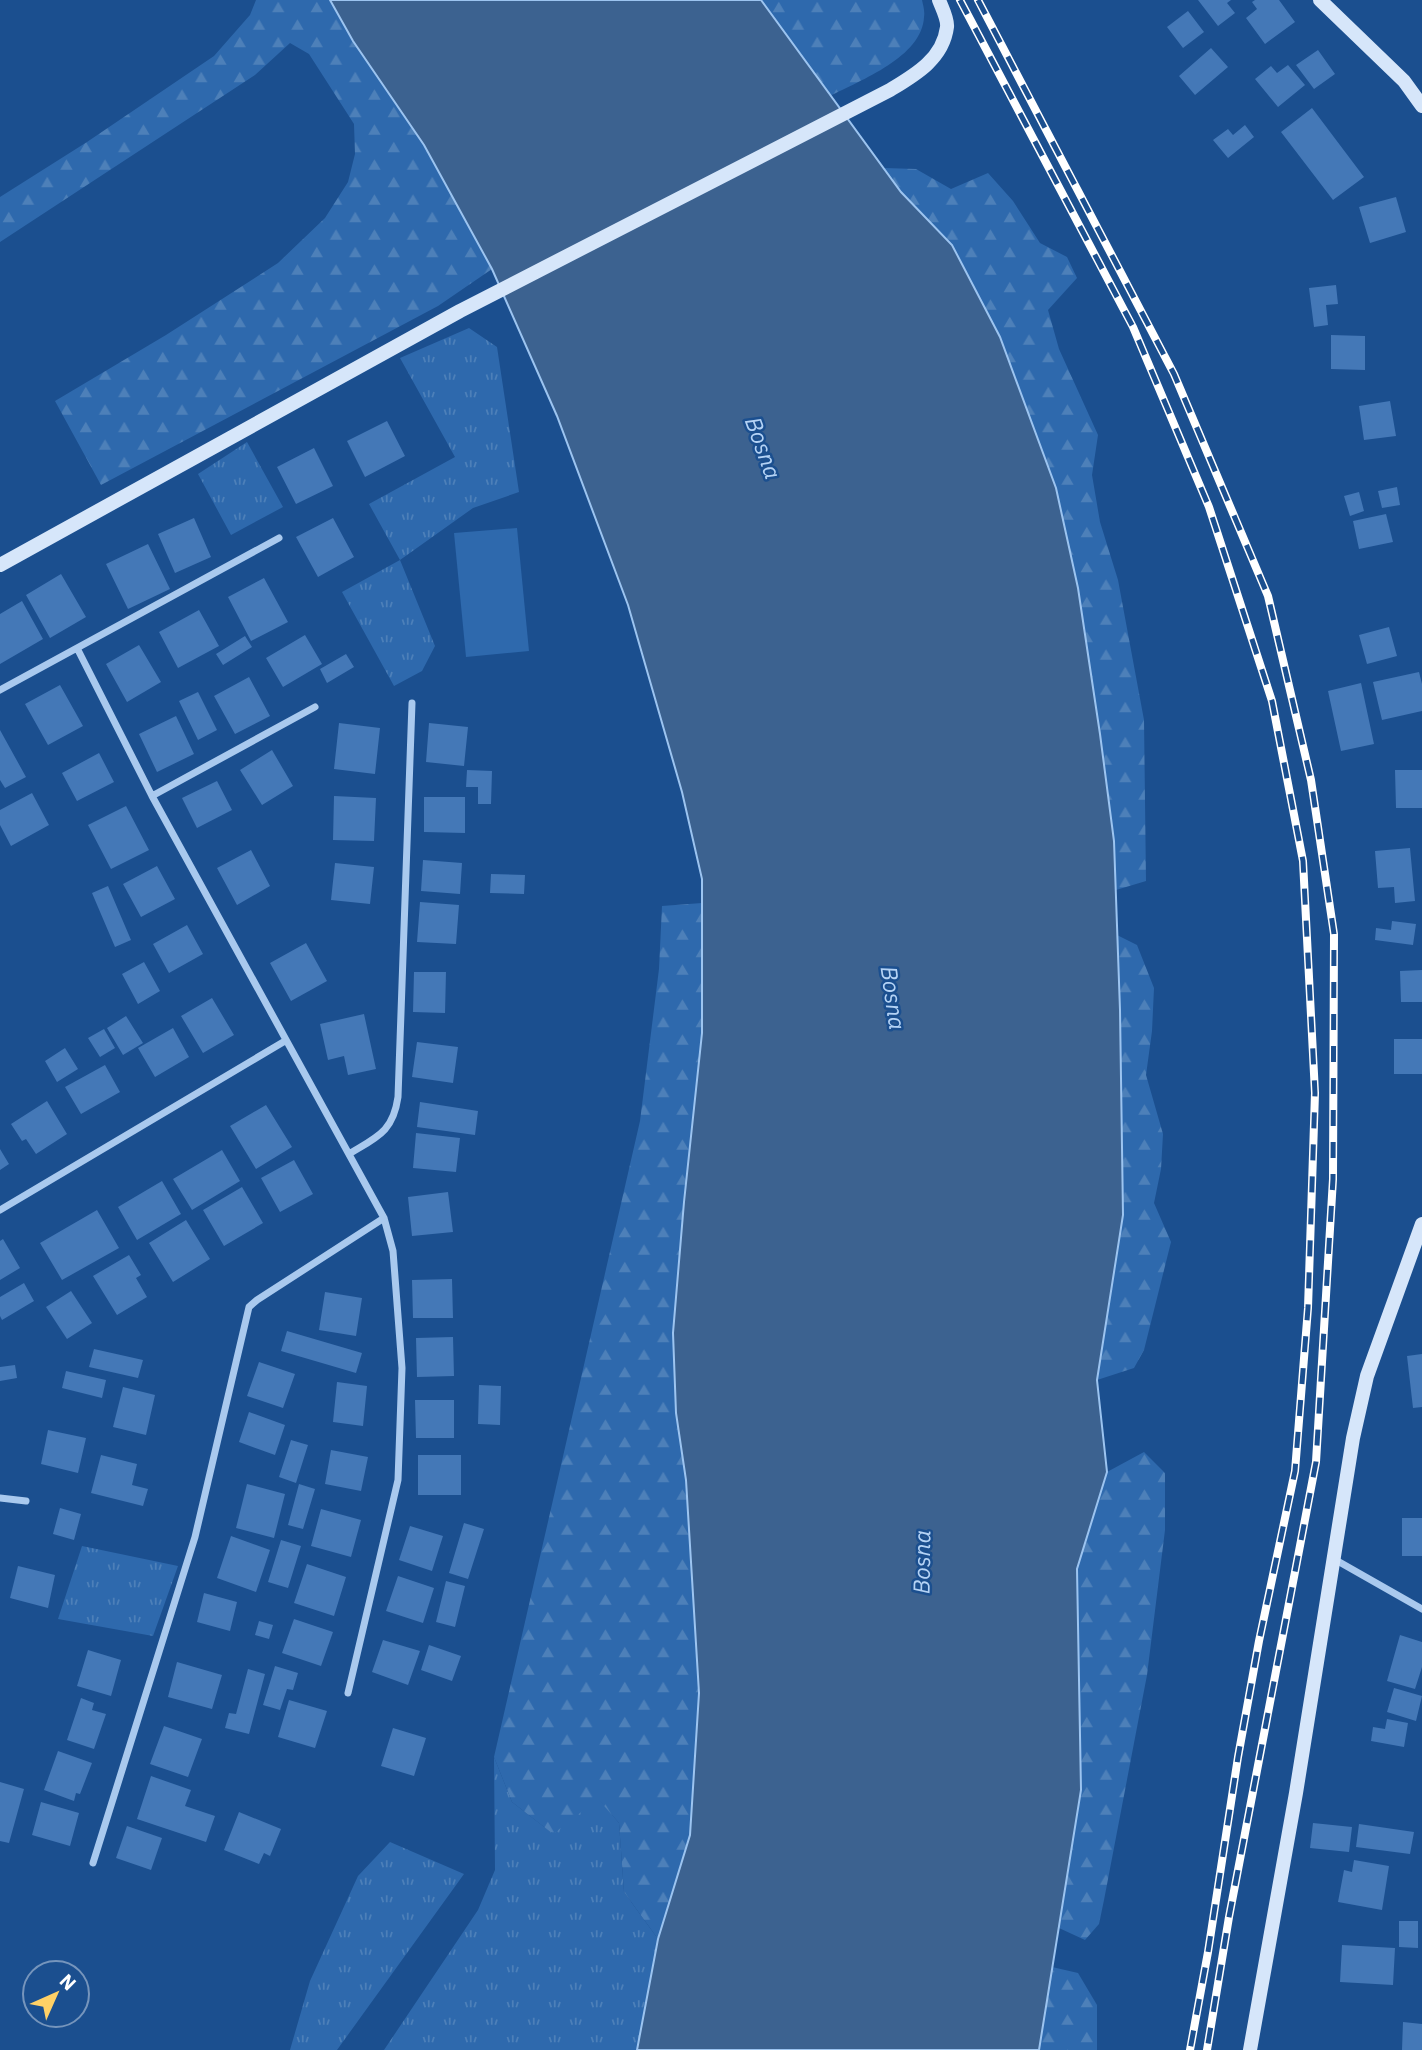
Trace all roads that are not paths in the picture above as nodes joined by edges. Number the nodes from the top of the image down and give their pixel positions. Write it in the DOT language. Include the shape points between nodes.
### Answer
graph roads {
  1 [pos="940,0"];
  2 [pos="1320,0"];
  3 [pos="1422,106"];
  4 [pos="279,538"];
  5 [pos="0,565"];
  6 [pos="77,648"];
  7 [pos="0,690"];
  8 [pos="412,703"];
  9 [pos="315,707"];
  10 [pos="152,796"];
  11 [pos="285,1041"];
  12 [pos="349,1154"];
  13 [pos="0,1210"];
  14 [pos="384,1218"];
  15 [pos="1422,1224"];
  16 [pos="0,1498"];
  17 [pos="26,1500"];
  18 [pos="1334,1559"];
  19 [pos="1422,1609"];
  20 [pos="348,1693"];
  21 [pos="93,1863"];
  22 [pos="1250,2050"];
  1 -- 5 [label="street" via="947,25 938,53 917,74 460,311"];
  2 -- 3 [label="street" via="1404,81"];
  4 -- 6 [label="street"];
  6 -- 7 [label="street"];
  6 -- 10 [label="street"];
  8 -- 12 [label="street" via="398,1097 386,1129"];
  9 -- 10 [label="street"];
  10 -- 11 [label="street"];
  11 -- 12 [label="street"];
  11 -- 13 [label="street"];
  12 -- 14 [label="street"];
  14 -- 20 [label="street" via="393,1251 402,1368 398,1480"];
  14 -- 21 [label="street" via="249,1307 195,1537"];
  15 -- 18 [label="street" via="1367,1377"];
  16 -- 17 [label="street"];
  18 -- 19 [label="street"];
  18 -- 22 [label="street"];
}
